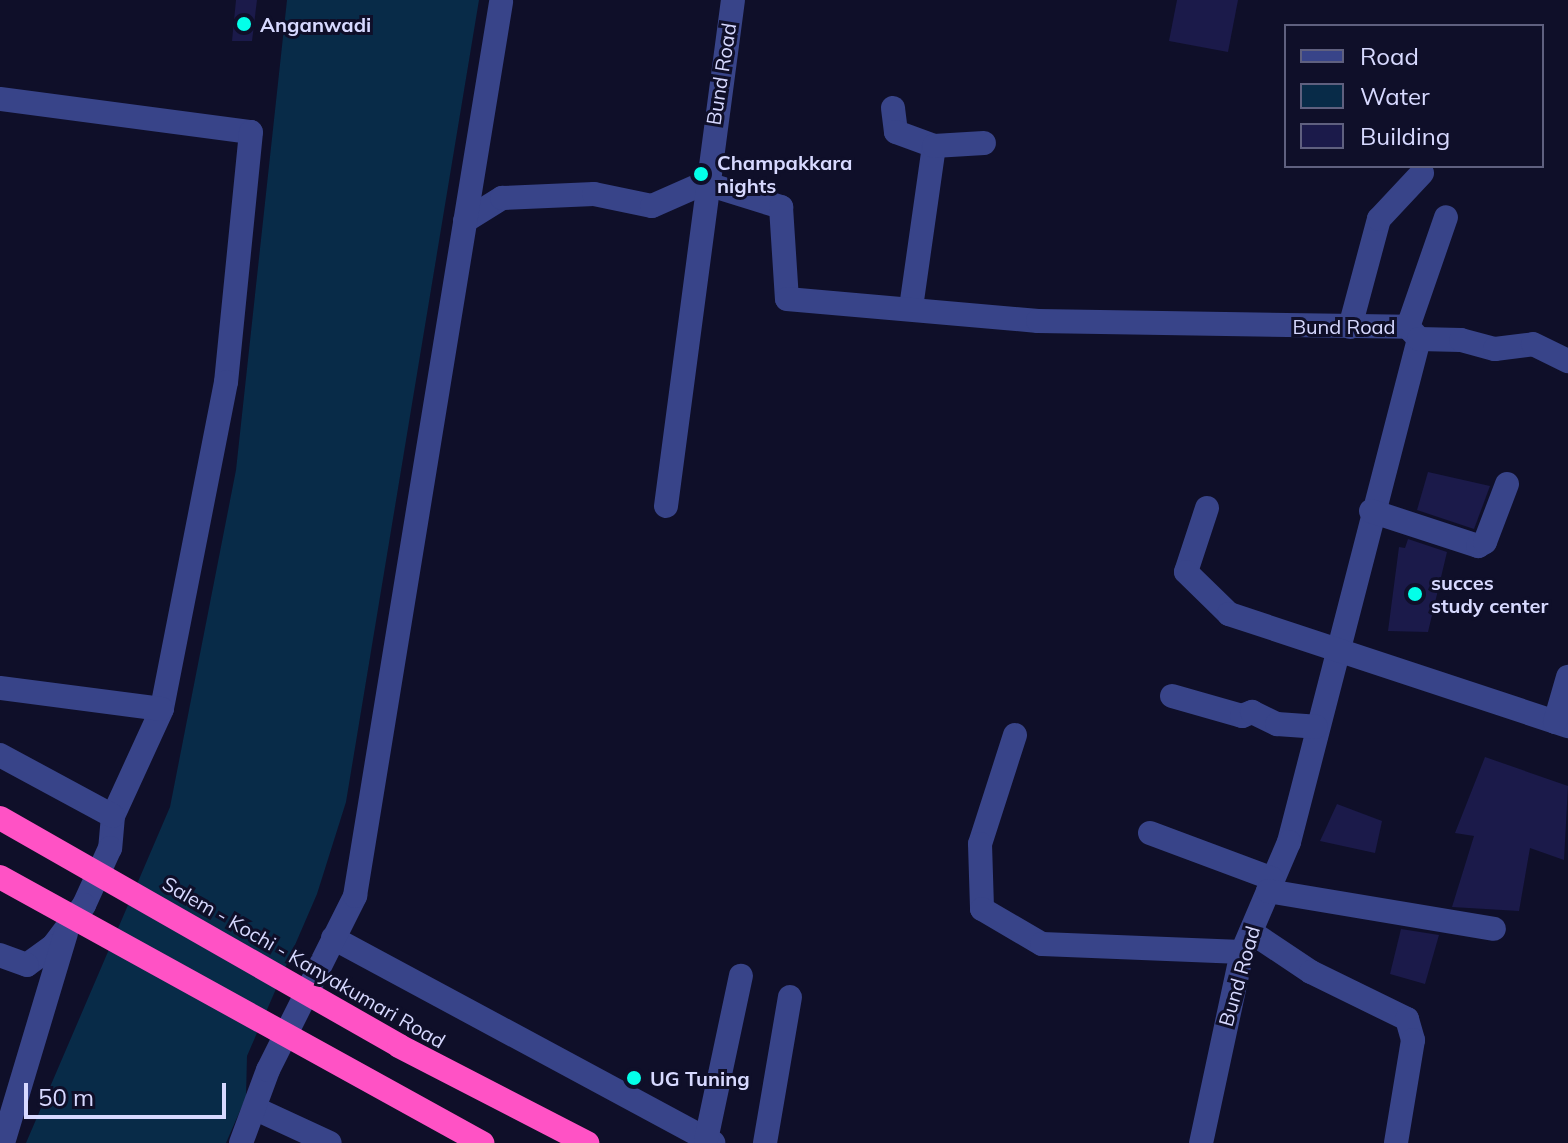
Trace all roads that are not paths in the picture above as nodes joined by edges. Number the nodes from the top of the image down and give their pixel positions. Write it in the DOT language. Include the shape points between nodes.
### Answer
graph roads {
  1 [pos="733,0"];
  2 [pos="501,2"];
  3 [pos="0,99"];
  4 [pos="893,108"];
  5 [pos="984,143"];
  6 [pos="934,146"];
  7 [pos="1422,173"];
  8 [pos="704,183"];
  9 [pos="1446,217"];
  10 [pos="465,221"];
  11 [pos="911,308"];
  12 [pos="1350,327"];
  13 [pos="1414,333"];
  14 [pos="1568,361"];
  15 [pos="1507,484"];
  16 [pos="666,506"];
  17 [pos="1207,508"];
  18 [pos="1371,511"];
  19 [pos="1333,652"];
  20 [pos="1568,677"];
  21 [pos="0,688"];
  22 [pos="1172,696"];
  23 [pos="162,709"];
  24 [pos="1561,724"];
  25 [pos="1316,727"];
  26 [pos="1015,735"];
  27 [pos="0,755"];
  28 [pos="113,816"];
  29 [pos="0,818"];
  30 [pos="1150,833"];
  31 [pos="10,882"];
  32 [pos="1270,885"];
  33 [pos="1494,929"];
  34 [pos="60,938"];
  35 [pos="333,938"];
  36 [pos="1246,942"];
  37 [pos="0,955"];
  38 [pos="741,976"];
  39 [pos="790,997"];
  40 [pos="256,1109"];
  41 [pos="710,1141"];
  42 [pos="3,1143"];
  43 [pos="241,1143"];
  44 [pos="330,1143"];
  45 [pos="482,1143"];
  46 [pos="587,1143"];
  47 [pos="765,1143"];
  48 [pos="1201,1143"];
  49 [pos="1396,1143"];
  1 -- 8 [label="street, Bund Road"];
  2 -- 10 [label="street"];
  3 -- 23 [label="street" via="251,132 226,382"];
  4 -- 6 [label="street" via="896,132"];
  5 -- 6 [label="street"];
  6 -- 11 [label="street"];
  7 -- 12 [label="street" via="1379,219"];
  8 -- 10 [label="street" via="652,206 594,194 502,198"];
  8 -- 11 [label="street, Bund Road" via="781,207 787,299"];
  8 -- 16 [label="street"];
  9 -- 13 [label="street"];
  10 -- 35 [label="street" via="355,896"];
  11 -- 12 [label="street, Bund Road" via="1038,321"];
  12 -- 13 [label="street, Bund Road"];
  13 -- 14 [label="street" via="1495,349 1533,344"];
  13 -- 18 [label="street, Bund Road"];
  15 -- 18 [label="street" via="1485,542 1478,546"];
  17 -- 19 [label="street" via="1186,572 1229,614"];
  18 -- 19 [label="street, Bund Road"];
  19 -- 24 [label="street" via="1414,672"];
  19 -- 25 [label="street, Bund Road"];
  20 -- 24 [label="street"];
  21 -- 23 [label="street"];
  22 -- 25 [label="street" via="1242,716 1252,712 1277,724"];
  23 -- 28 [label="street"];
  25 -- 32 [label="street, Bund Road" via="1289,842"];
  26 -- 36 [label="street" via="980,844 982,909 1042,944"];
  27 -- 28 [label="street"];
  28 -- 34 [label="street" via="104,863"];
  29 -- 46 [label="highway, Salem - Kochi - Kanyakumari Road" via="399,1046"];
  30 -- 32 [label="street"];
  31 -- 45 [label="highway"];
  32 -- 33 [label="street"];
  32 -- 36 [label="street, Bund Road"];
  34 -- 37 [label="street" via="27,965"];
  34 -- 42 [label="street"];
  35 -- 40 [label="street"];
  35 -- 41 [label="street"];
  36 -- 48 [label="street, Bund Road"];
  36 -- 49 [label="street" via="1407,1019 1413,1040"];
  38 -- 41 [label="street"];
  39 -- 47 [label="street"];
  40 -- 43 [label="street"];
  40 -- 44 [label="street"];
}
